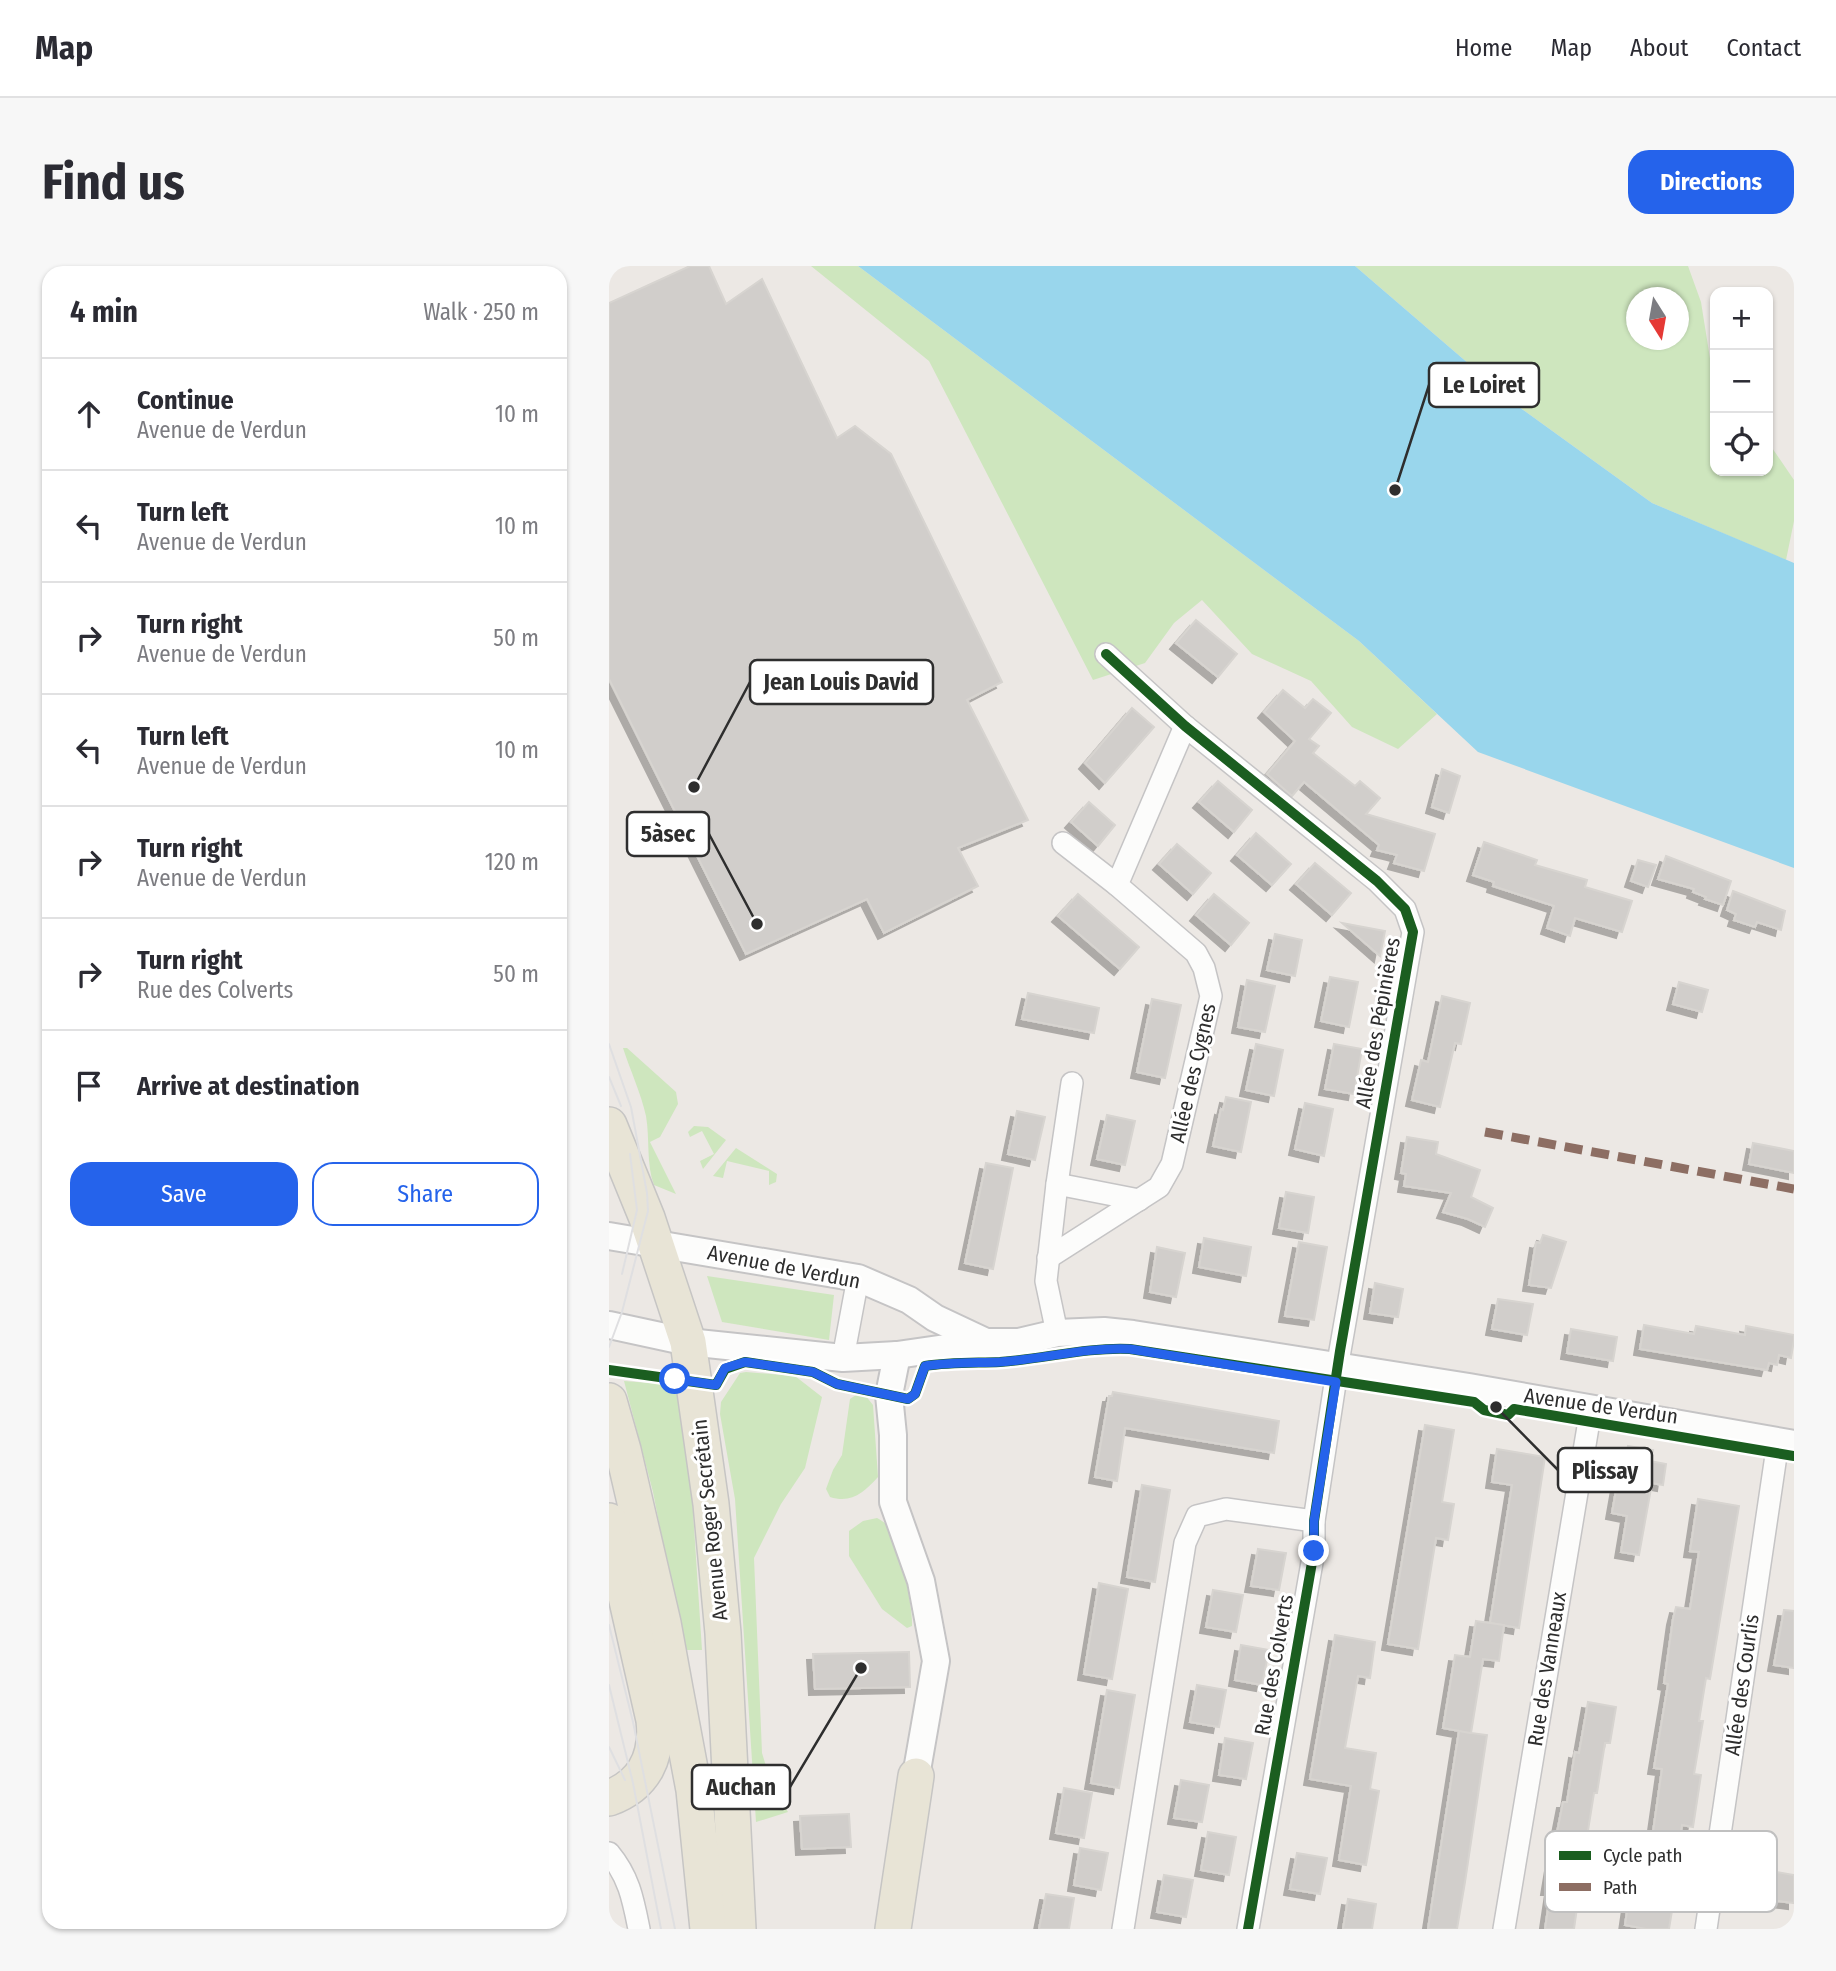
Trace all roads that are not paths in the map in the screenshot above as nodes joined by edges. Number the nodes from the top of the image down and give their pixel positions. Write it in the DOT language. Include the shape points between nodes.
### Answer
graph roads {
  1 [pos="1105,654"];
  2 [pos="1185,726"];
  3 [pos="1063,844"];
  4 [pos="1117,885"];
  5 [pos="1072,1083"];
  6 [pos="609,1125"];
  7 [pos="1057,1184"];
  8 [pos="1139,1200"];
  9 [pos="609,1236"];
  10 [pos="654,1243"];
  11 [pos="1048,1258"];
  12 [pos="859,1278"];
  13 [pos="609,1325"];
  14 [pos="1057,1333"];
  15 [pos="688,1342"];
  16 [pos="987,1342"];
  17 [pos="897,1355"];
  18 [pos="843,1358"];
  19 [pos="1339,1366"];
  20 [pos="610,1408"];
  21 [pos="1591,1409"];
  22 [pos="1786,1443"];
  23 [pos="609,1521"];
  24 [pos="1314,1521"];
  25 [pos="916,1776"];
  26 [pos="609,1798"];
  27 [pos="1722,1831"];
  28 [pos="609,1853"];
  29 [pos="639,1929"];
  30 [pos="708,1929"];
  31 [pos="738,1929"];
  32 [pos="893,1929"];
  33 [pos="1123,1929"];
  34 [pos="1248,1929"];
  35 [pos="1504,1929"];
  1 -- 2 [label="street, Allée des Pépinières"];
  2 -- 4 [label="street"];
  2 -- 19 [label="street, Allée des Pépinières" via="1377,881 1405,909 1413,932"];
  3 -- 4 [label="street, Allée des Cygnes"];
  4 -- 8 [label="street, Allée des Cygnes" via="1196,953 1212,996 1173,1164 1160,1187"];
  5 -- 7 [label="street"];
  6 -- 10 [label="main road, Avenue Roger Secrétain"];
  7 -- 8 [label="street"];
  7 -- 11 [label="street"];
  8 -- 11 [label="street, Allée des Cygnes"];
  9 -- 10 [label="street, Avenue de Verdun"];
  10 -- 12 [label="street, Avenue de Verdun"];
  10 -- 15 [label="main road, Avenue Roger Secrétain"];
  11 -- 14 [label="street" via="1046,1281"];
  12 -- 16 [label="street, Avenue de Verdun"];
  12 -- 18 [label="street"];
  13 -- 15 [label="street, Avenue de Verdun"];
  14 -- 16 [label="street, Avenue de Verdun" via="1019,1342"];
  14 -- 19 [label="street, Avenue de Verdun" via="1132,1334"];
  15 -- 18 [label="street, Avenue de Verdun"];
  15 -- 31 [label="main road, Avenue Roger Secrétain" via="723,1633"];
  16 -- 17 [label="street, Avenue de Verdun"];
  17 -- 18 [label="street, Avenue de Verdun"];
  17 -- 25 [label="street" via="889,1395 893,1502 921,1581 936,1661"];
  19 -- 21 [label="street, Avenue de Verdun"];
  19 -- 24 [label="street, Rue des Colverts"];
  20 -- 30 [label="main road" via="627,1464 694,1790"];
  21 -- 22 [label="street, Avenue de Verdun"];
  21 -- 35 [label="street, Rue des Vanneaux"];
  22 -- 27 [label="street, Allée des Courlis"];
  23 -- 26 [label="main road" via="656,1740 650,1763 629,1788"];
  24 -- 33 [label="street" via="1226,1509 1197,1516 1185,1543"];
  24 -- 34 [label="street, Rue des Colverts" via="1314,1551"];
  25 -- 32 [label="main road"];
  28 -- 29 [label="street" via="624,1871"];
}
